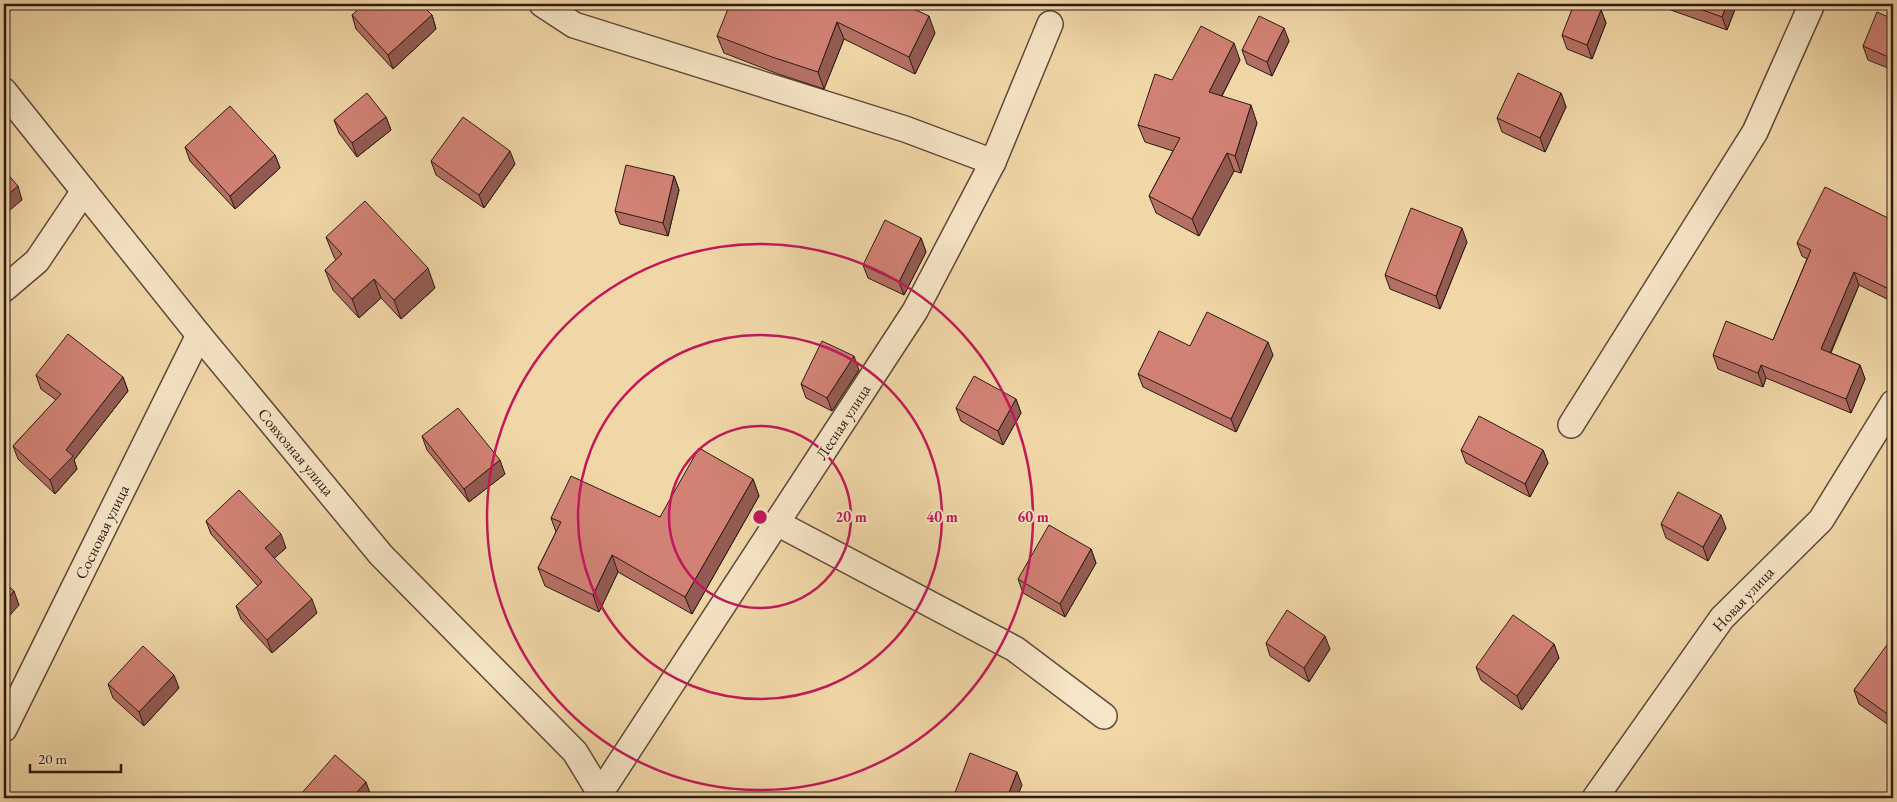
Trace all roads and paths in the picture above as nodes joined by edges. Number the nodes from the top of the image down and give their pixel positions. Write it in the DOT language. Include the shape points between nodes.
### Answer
graph roads {
  1 [pos="542,4"];
  2 [pos="1812,4"];
  3 [pos="1050,24"];
  4 [pos="4,91"];
  5 [pos="994,162"];
  6 [pos="84,191"];
  7 [pos="4,289"];
  8 [pos="199,335"];
  9 [pos="1893,403"];
  10 [pos="1571,425"];
  11 [pos="777,523"];
  12 [pos="1104,716"];
  13 [pos="4,729"];
  14 [pos="600,797"];
  15 [pos="1595,798"];
  1 -- 5 [label="street" via="574,25 905,129"];
  2 -- 10 [label="street" via="1755,132"];
  3 -- 5 [label="street, Лесная улица"];
  4 -- 6 [label="street, Совхозная улица"];
  5 -- 11 [label="street, Лесная улица" via="915,311"];
  6 -- 7 [label="street" via="37,261"];
  6 -- 8 [label="street, Совхозная улица"];
  8 -- 13 [label="street, Сосновая улица"];
  8 -- 14 [label="street, Совхозная улица" via="381,555 575,752"];
  9 -- 15 [label="street, Новая улица" via="1821,520 1722,618"];
  11 -- 12 [label="street" via="1015,649"];
  11 -- 14 [label="street, Лесная улица"];
}
